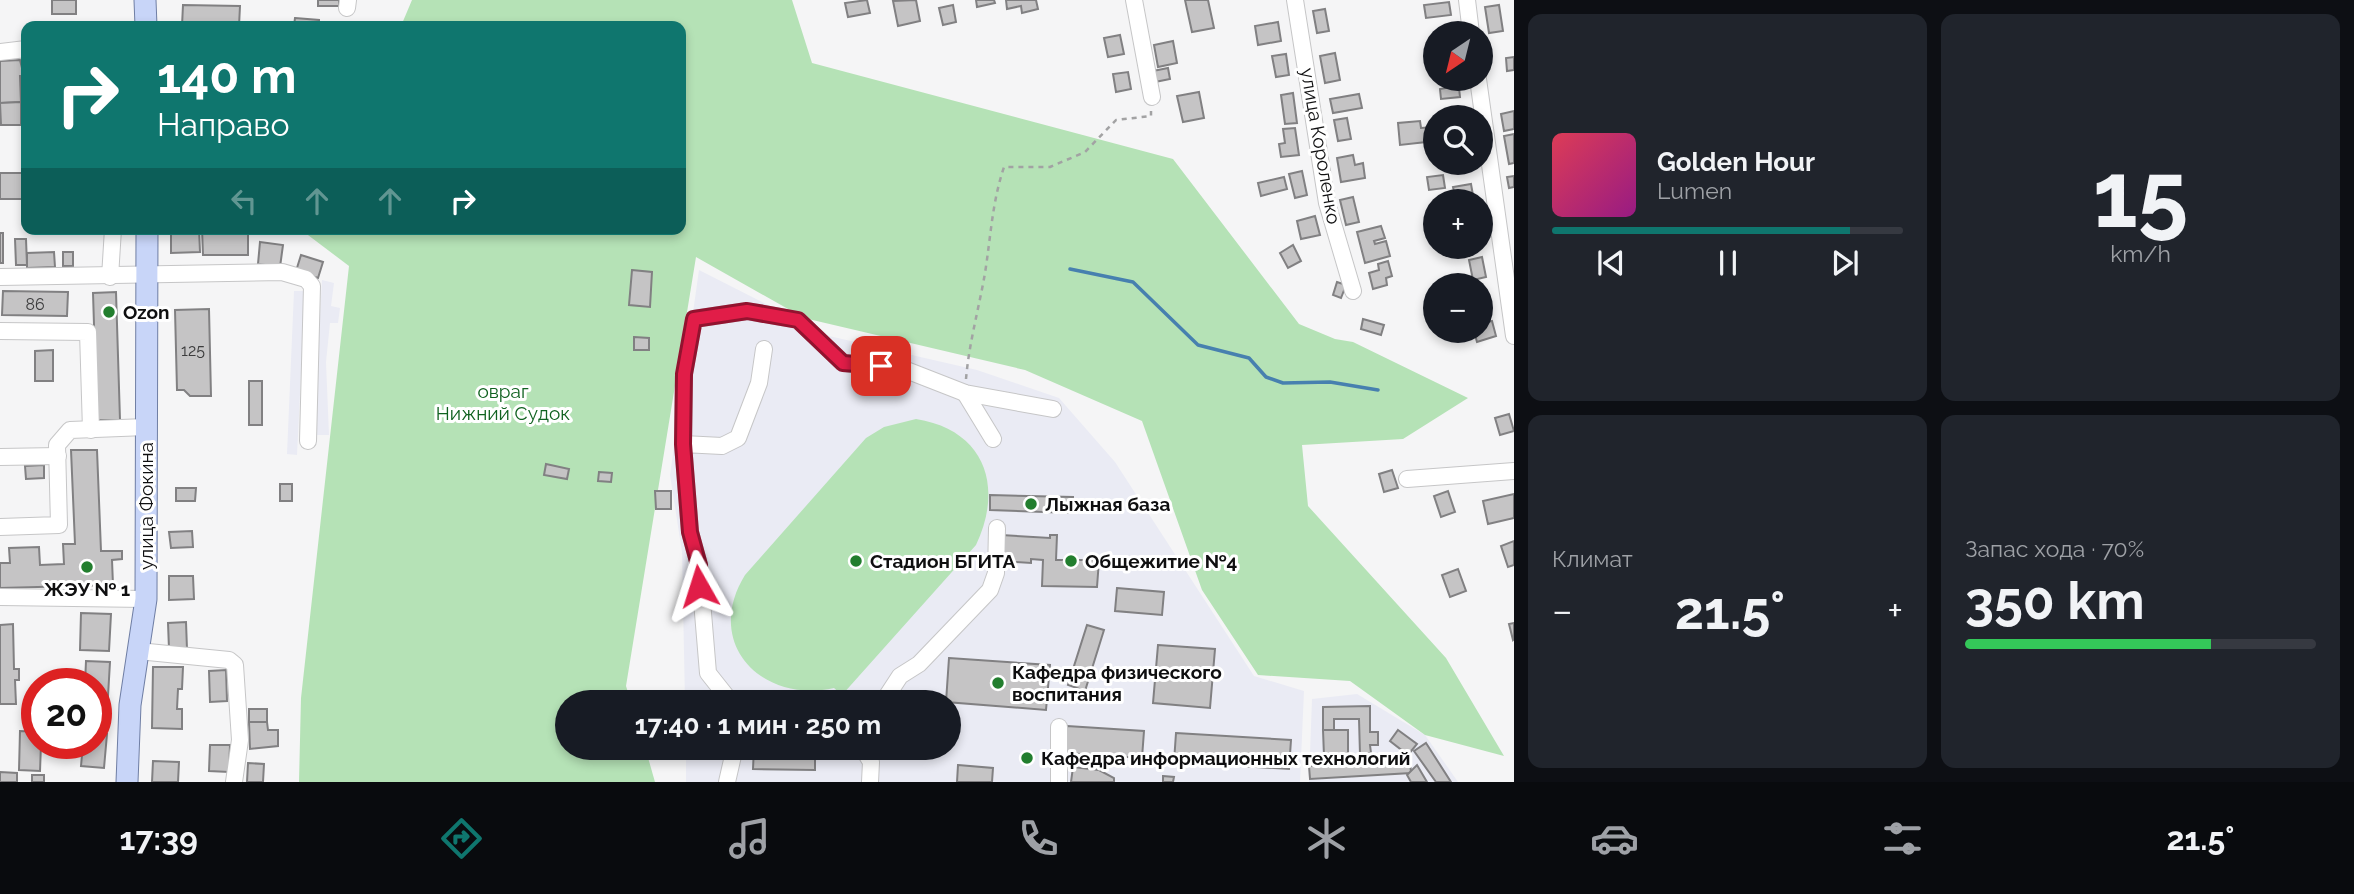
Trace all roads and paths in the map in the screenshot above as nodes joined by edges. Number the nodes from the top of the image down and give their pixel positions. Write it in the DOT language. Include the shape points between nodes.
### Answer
graph roads {
  1 [pos="145,0"];
  2 [pos="1134,0"];
  3 [pos="1295,0"];
  4 [pos="1467,0"];
  5 [pos="146,21"];
  6 [pos="1470,21"];
  7 [pos="21,50"];
  8 [pos="0,52"];
  9 [pos="1480,91"];
  10 [pos="1152,97"];
  11 [pos="113,235"];
  12 [pos="147,235"];
  13 [pos="147,276"];
  14 [pos="0,277"];
  15 [pos="110,277"];
  16 [pos="1353,291"];
  17 [pos="0,331"];
  18 [pos="1514,336"];
  19 [pos="764,349"];
  20 [pos="965,393"];
  21 [pos="1053,409"];
  22 [pos="146,427"];
  23 [pos="91,429"];
  24 [pos="993,439"];
  25 [pos="308,441"];
  26 [pos="683,444"];
  27 [pos="58,456"];
  28 [pos="0,457"];
  29 [pos="1514,471"];
  30 [pos="1407,479"];
  31 [pos="0,527"];
  32 [pos="997,528"];
  33 [pos="0,597"];
  34 [pos="146,599"];
  35 [pos="138,651"];
  36 [pos="721,690"];
  37 [pos="891,690"];
  38 [pos="1059,727"];
  39 [pos="732,760"];
  40 [pos="872,760"];
  41 [pos="127,782"];
  42 [pos="234,782"];
  43 [pos="727,782"];
  44 [pos="870,782"];
  45 [pos="1059,782"];
  1 -- 5 [label="main road"];
  2 -- 10 [label="street"];
  3 -- 16 [label="street, улица Короленко" via="1327,203"];
  4 -- 6 [label="street"];
  7 -- 8 [label="street"];
  9 -- 18 [label="street"];
  10 -- 20 [label="path" via="1151,116 1116,120 1085,152 1050,167 1003,167 992,201"];
  11 -- 15 [label="street"];
  12 -- 13 [label="main road, улица Фокина"];
  13 -- 15 [label="street"];
  13 -- 22 [label="main road, улица Фокина"];
  13 -- 25 [label="street" via="282,272 306,279 312,286"];
  14 -- 15 [label="street"];
  17 -- 23 [label="street" via="88,332"];
  19 -- 26 [label="street" via="759,383 738,438 722,446"];
  20 -- 21 [label="street"];
  20 -- 24 [label="street"];
  20 -- 26 [label="street" via="901,368 843,363 798,320 747,311 720,313 694,319 684,374"];
  22 -- 23 [label="street"];
  22 -- 34 [label="main road, улица Фокина"];
  23 -- 27 [label="street" via="70,430 57,444"];
  26 -- 36 [label="street" via="708,673"];
  27 -- 28 [label="street"];
  27 -- 31 [label="street" via="59,525"];
  29 -- 30 [label="street"];
  32 -- 37 [label="street" via="996,573 990,590"];
  33 -- 34 [label="street"];
  34 -- 35 [label="main road, улица Фокина"];
  35 -- 41 [label="main road, улица Фокина"];
  35 -- 42 [label="street" via="229,660 235,665 240,740"];
  38 -- 45 [label="street"];
  39 -- 43 [label="street"];
  40 -- 44 [label="street"];
}
